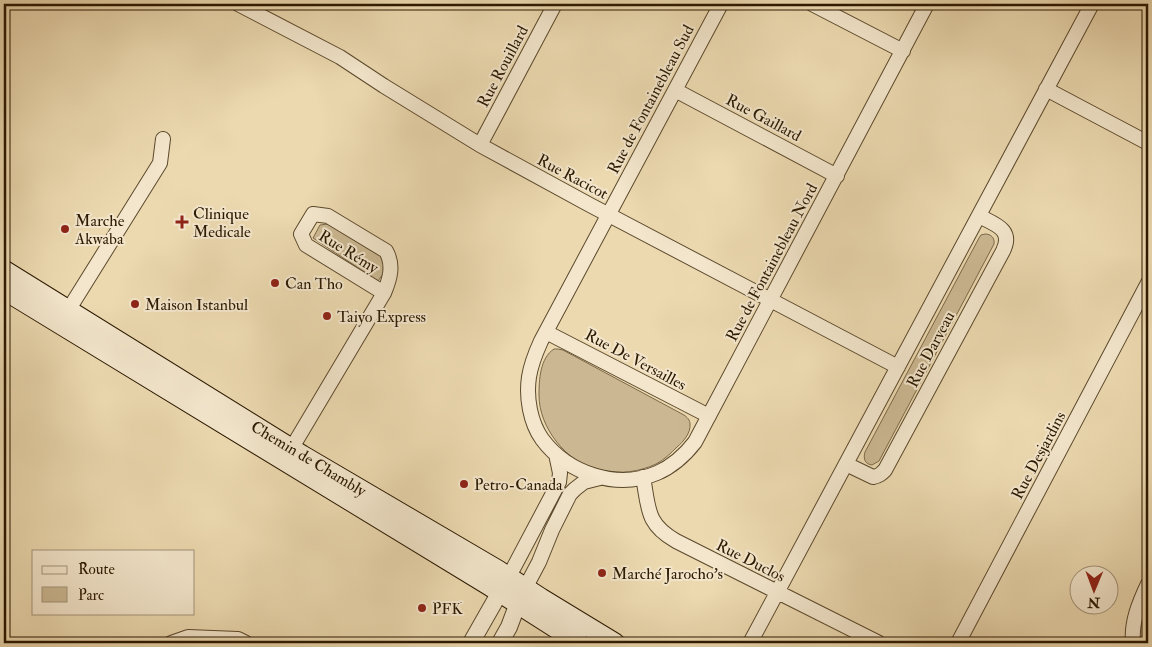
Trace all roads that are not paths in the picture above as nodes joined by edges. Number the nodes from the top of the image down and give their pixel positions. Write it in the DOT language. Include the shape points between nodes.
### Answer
graph roads {
  1 [pos="238,4"];
  2 [pos="721,4"];
  3 [pos="812,4"];
  4 [pos="928,4"];
  5 [pos="1092,4"];
  6 [pos="552,5"];
  7 [pos="903,51"];
  8 [pos="1046,89"];
  9 [pos="675,90"];
  10 [pos="163,139"];
  11 [pos="1148,143"];
  12 [pos="480,145"];
  13 [pos="836,176"];
  14 [pos="608,215"];
  15 [pos="979,216"];
  16 [pos="4,270"];
  17 [pos="1148,283"];
  18 [pos="4,290"];
  19 [pos="384,293"];
  20 [pos="771,300"];
  21 [pos="64,317"];
  22 [pos="546,332"];
  23 [pos="898,367"];
  24 [pos="710,416"];
  25 [pos="287,454"];
  26 [pos="556,454"];
  27 [pos="846,464"];
  28 [pos="643,477"];
  29 [pos="601,478"];
  30 [pos="505,584"];
  31 [pos="1148,584"];
  32 [pos="777,593"];
  33 [pos="521,595"];
  34 [pos="171,643"];
  35 [pos="246,643"];
  36 [pos="471,643"];
  37 [pos="500,643"];
  38 [pos="579,643"];
  39 [pos="615,643"];
  40 [pos="750,643"];
  41 [pos="879,643"];
  42 [pos="958,643"];
  43 [pos="1133,643"];
  1 -- 12 [label="street, Rue Racicot" via="340,58"];
  2 -- 9 [label="street, Rue de Fontainebleau Sud"];
  3 -- 7 [label="street"];
  4 -- 7 [label="street, Rue de Fontainebleau Nord"];
  5 -- 8 [label="street, Rue Darveau"];
  6 -- 12 [label="street, Rue Rouillard"];
  7 -- 13 [label="street, Rue de Fontainebleau Nord"];
  8 -- 11 [label="street"];
  8 -- 15 [label="street, Rue Darveau"];
  9 -- 13 [label="street, Rue Gaillard"];
  9 -- 14 [label="street, Rue de Fontainebleau Sud"];
  10 -- 21 [label="street" via="160,163"];
  12 -- 14 [label="street, Rue Racicot"];
  13 -- 20 [label="street, Rue de Fontainebleau Nord"];
  14 -- 20 [label="street, Rue Racicot"];
  14 -- 22 [label="street, Rue de Fontainebleau Sud"];
  15 -- 23 [label="street, Rue Darveau"];
  15 -- 27 [label="street, Rue Darveau" via="1006,235 1003,251 884,470 873,477"];
  16 -- 21 [label="main road, Chemin de Chambly"];
  17 -- 42 [label="street, Rue Desjardins"];
  18 -- 21 [label="main road, Chemin de Chambly"];
  19 -- 19 [label="street, Rue Rémy" via="391,264 386,251 328,216 314,214 301,234 306,245"];
  19 -- 25 [label="street, Rue Rémy"];
  20 -- 23 [label="street, Rue Racicot"];
  20 -- 24 [label="street, Rue de Fontainebleau Nord"];
  21 -- 25 [label="main road, Chemin de Chambly"];
  22 -- 24 [label="street, Rue De Versailles"];
  22 -- 26 [label="street, Rue de Fontainebleau Sud" via="530,369 528,396 535,425"];
  23 -- 27 [label="street, Rue Darveau"];
  24 -- 28 [label="street, Rue de Fontainebleau Nord" via="695,442 680,458 665,469"];
  25 -- 30 [label="main road, Chemin de Chambly"];
  26 -- 29 [label="street, Rue de Fontainebleau Sud" via="571,465"];
  26 -- 30 [label="street" via="560,473 558,482"];
  27 -- 32 [label="street, Rue Darveau"];
  28 -- 29 [label="street, Rue de Fontainebleau Nord"];
  28 -- 32 [label="street, Rue Duclos" via="651,517 659,530"];
  29 -- 33 [label="street" via="584,482 570,494"];
  30 -- 33 [label="main road, Chemin de Chambly"];
  30 -- 36 [label="street"];
  31 -- 43 [label="street" via="1132,632"];
  32 -- 40 [label="street, Rue Darveau"];
  32 -- 41 [label="street, Rue Duclos"];
  33 -- 37 [label="street"];
  33 -- 38 [label="main road, Chemin de Chambly"];
  33 -- 39 [label="main road, Chemin de Chambly"];
  34 -- 35 [label="street" via="188,636 238,639"];
}
